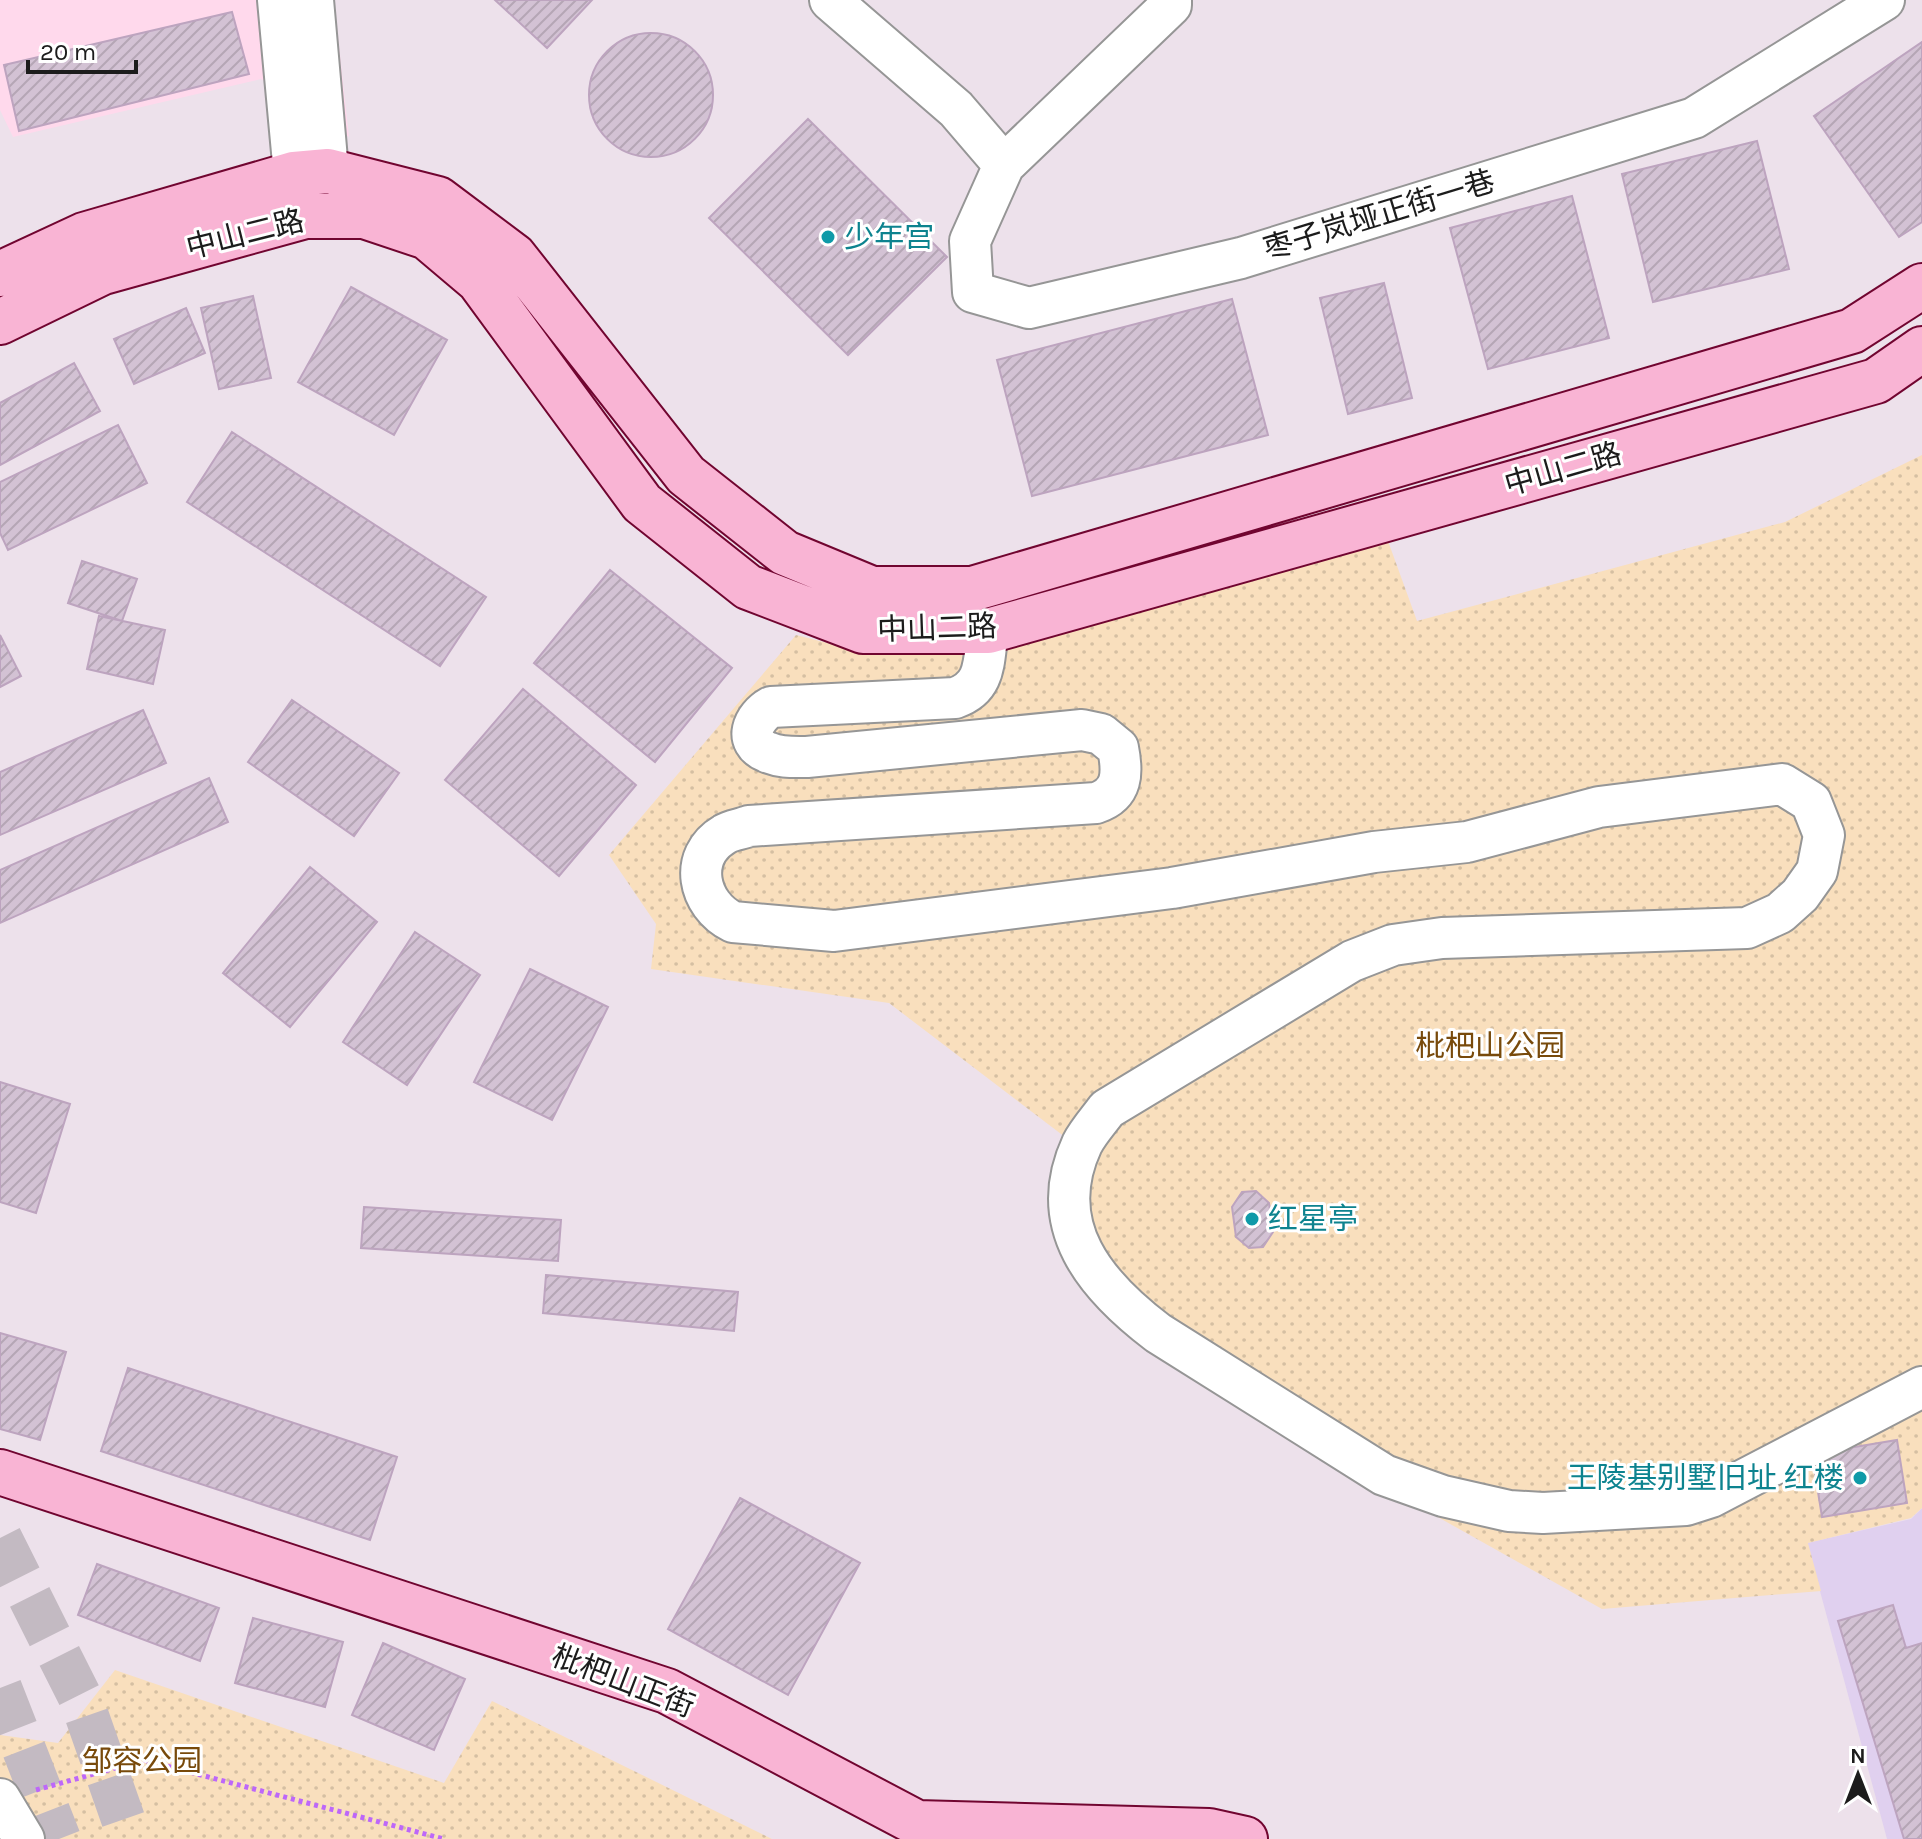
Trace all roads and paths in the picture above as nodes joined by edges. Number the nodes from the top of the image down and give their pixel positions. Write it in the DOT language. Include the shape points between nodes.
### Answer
graph roads {
  1 [pos="278,0"];
  2 [pos="313,0"];
  3 [pos="830,0"];
  4 [pos="1171,0"];
  5 [pos="1884,0"];
  6 [pos="1004,165"];
  7 [pos="311,172"];
  8 [pos="0,274"];
  9 [pos="1922,286"];
  10 [pos="0,322"];
  11 [pos="1922,349"];
  12 [pos="988,631"];
  13 [pos="1922,1387"];
  14 [pos="0,1472"];
  15 [pos="0,1800"];
  16 [pos="24,1839"];
  17 [pos="444,1839"];
  18 [pos="1245,1839"];
  1 -- 7 [label="street"];
  2 -- 7 [label="street"];
  3 -- 6 [label="street" via="956,109"];
  4 -- 6 [label="street"];
  5 -- 6 [label="street, 枣子岚垭正街一巷" via="1694,118 1241,258 1029,308 973,292 970,241"];
  7 -- 8 [label="main road, 中山二路" via="84,235"];
  7 -- 9 [label="main road, 中山二路" via="438,199 514,256 686,475 785,553 872,589 972,589 1852,331"];
  10 -- 12 [label="main road, 中山二路" via="103,272 305,216 364,216 427,237 479,281 642,503 748,587 863,631"];
  11 -- 12 [label="main road, 中山二路" via="1876,381"];
  12 -- 13 [label="street" via="980,678 972,692 955,698 771,707 758,715 752,727 754,740 763,751 807,757 1082,730 1101,734 1118,748 1120,785 1109,799 749,826 725,833 702,864 705,898 718,915 733,922 834,931 1172,888 1374,852 1467,842 1599,807 1782,784 1811,802 1824,835 1817,871 1800,895 1780,913 1747,928 1442,938 1393,945 1352,961 1107,1109 1082,1144 1069,1203 1072,1233 1084,1260 1124,1307 1384,1475 1509,1511 1686,1505 1711,1497"];
  14 -- 18 [label="main road, 枇杷山正街" via="667,1691 917,1823 1209,1831"];
  15 -- 16 [label="street"];
  15 -- 17 [label="path" via="144,1760"];
}
